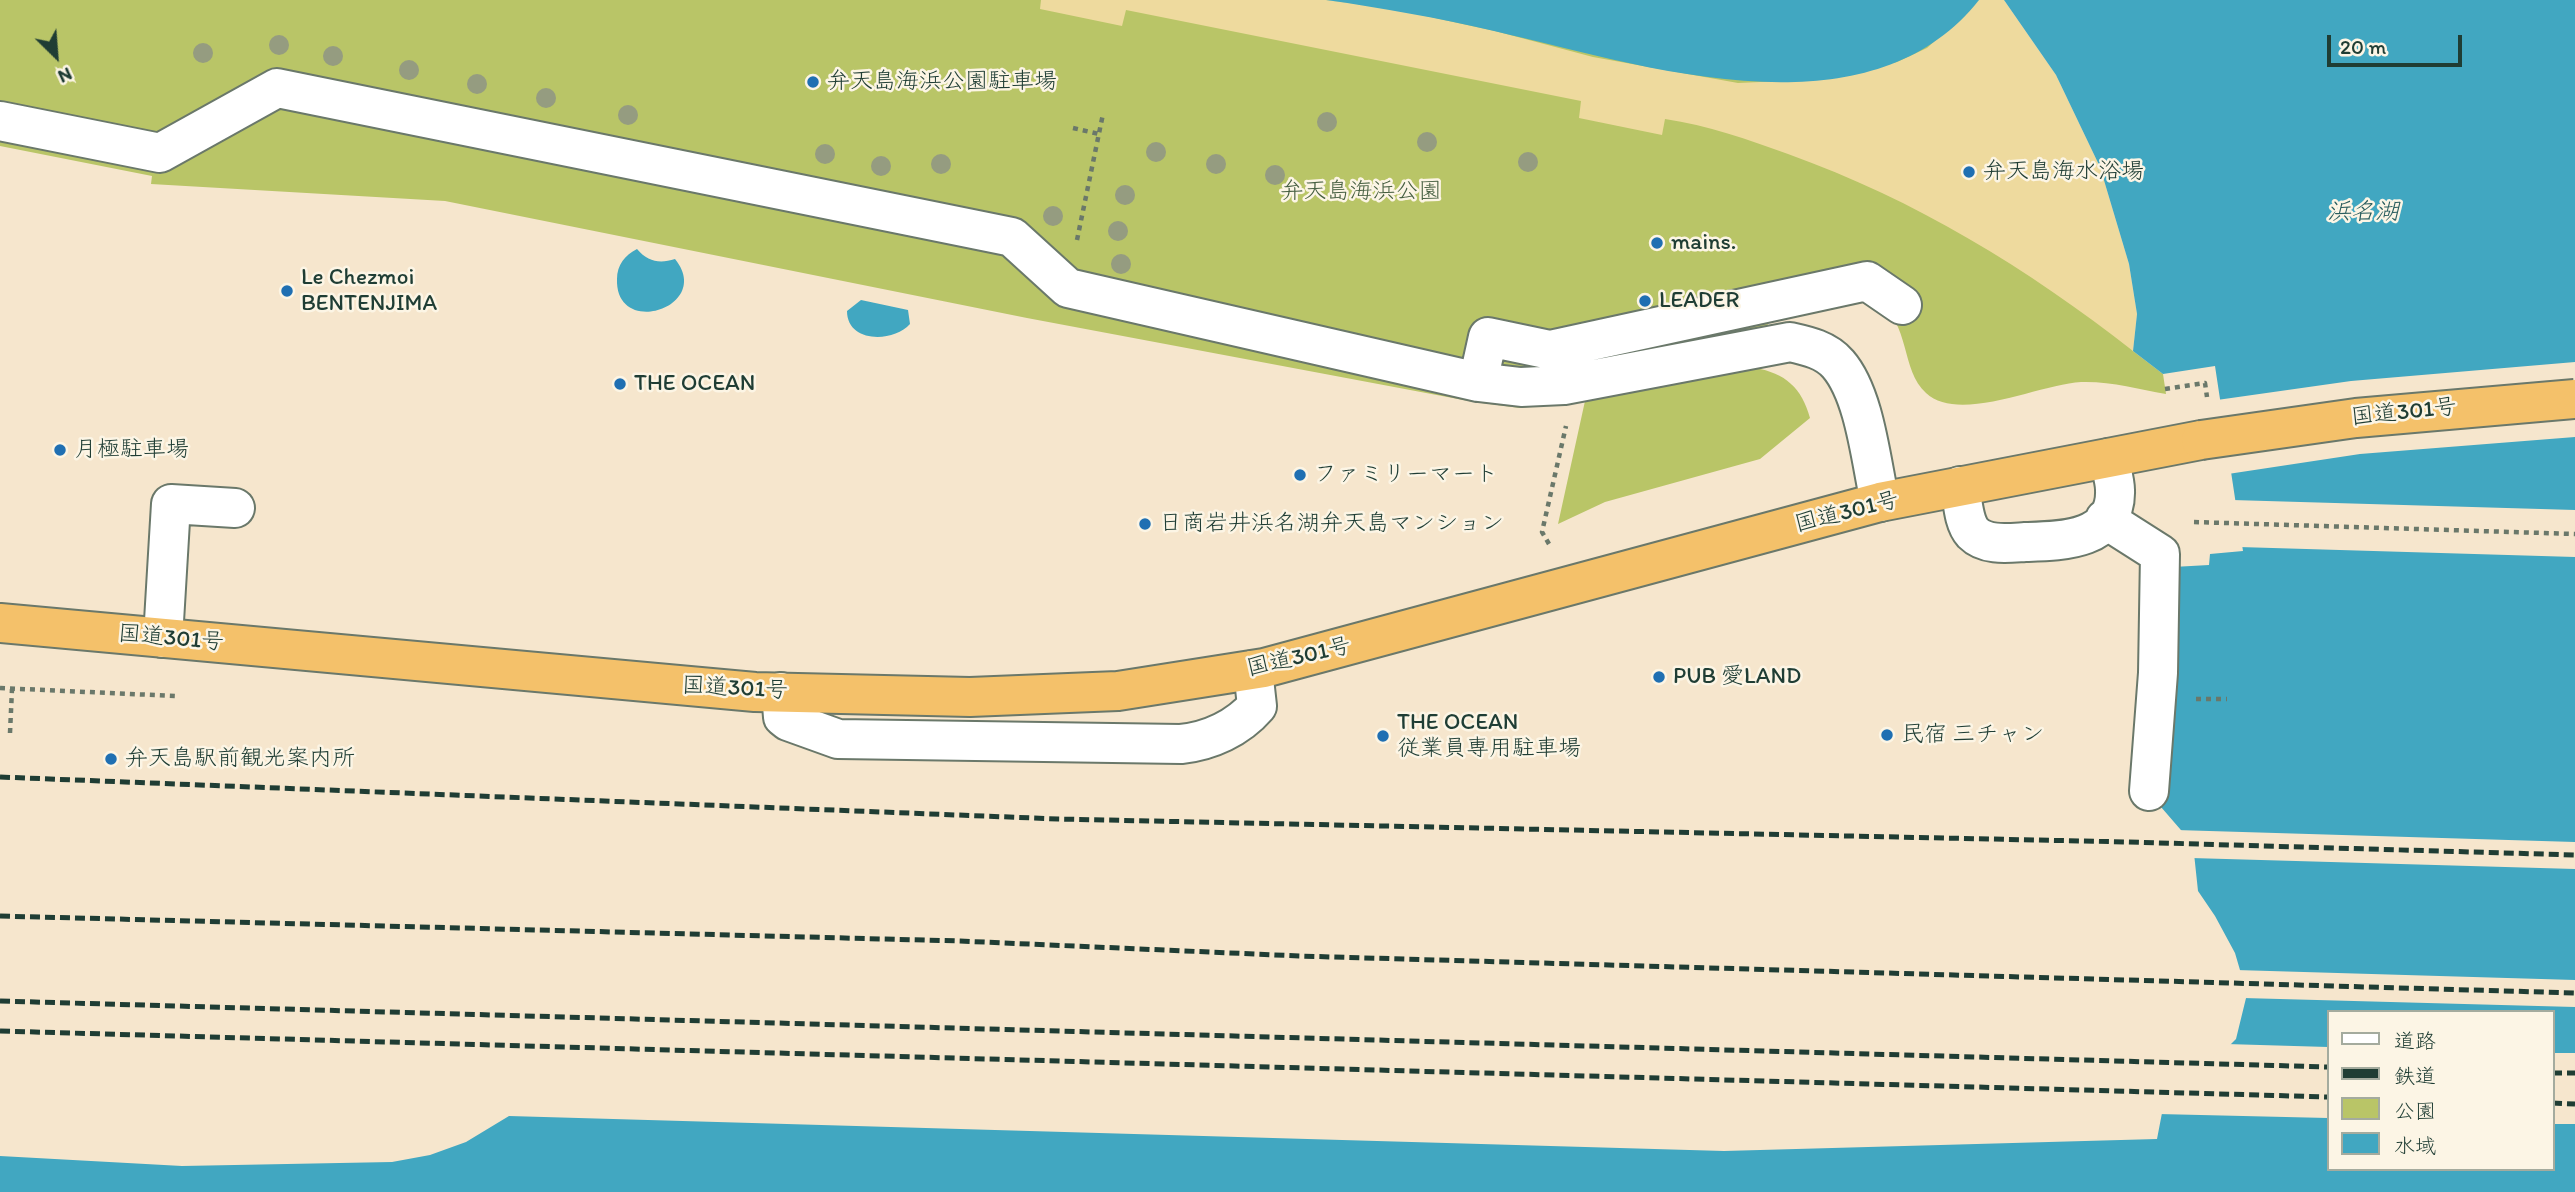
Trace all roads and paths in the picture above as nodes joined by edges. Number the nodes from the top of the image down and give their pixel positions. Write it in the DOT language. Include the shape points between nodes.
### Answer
graph roads {
  1 [pos="1103,114"];
  2 [pos="0,121"];
  3 [pos="1073,128"];
  4 [pos="1099,134"];
  5 [pos="1068,288"];
  6 [pos="1902,305"];
  7 [pos="1478,382"];
  8 [pos="1567,384"];
  9 [pos="2165,389"];
  10 [pos="2575,400"];
  11 [pos="2208,402"];
  12 [pos="2109,458"];
  13 [pos="1960,486"];
  14 [pos="1880,502"];
  15 [pos="235,508"];
  16 [pos="2105,519"];
  17 [pos="2194,522"];
  18 [pos="2575,534"];
  19 [pos="1549,544"];
  20 [pos="0,623"];
  21 [pos="163,638"];
  22 [pos="1253,670"];
  23 [pos="0,688"];
  24 [pos="12,689"];
  25 [pos="781,692"];
  26 [pos="175,696"];
  27 [pos="10,733"];
  28 [pos="2149,791"];
  1 -- 4 [label="path"];
  2 -- 5 [label="street" via="160,153 277,88 1012,237"];
  3 -- 4 [label="path"];
  4 -- 5 [label="path"];
  5 -- 7 [label="street"];
  6 -- 7 [label="street" via="1867,281 1550,350 1488,337"];
  7 -- 8 [label="street" via="1521,387"];
  8 -- 14 [label="street" via="1790,342 1816,348 1837,362 1852,383"];
  8 -- 19 [label="path" via="1571,403 1542,532"];
  9 -- 11 [label="path" via="2204,383"];
  10 -- 12 [label="highway, 国道301号, bridge" via="2356,418"];
  12 -- 13 [label="highway, 国道301号"];
  12 -- 16 [label="street" via="2115,492"];
  13 -- 14 [label="highway, 国道301号"];
  13 -- 16 [label="street" via="1971,531 1995,543 2084,538"];
  14 -- 22 [label="highway, 国道301号"];
  15 -- 21 [label="street" via="171,505"];
  16 -- 28 [label="street" via="2160,555"];
  17 -- 18 [label="path"];
  20 -- 21 [label="highway, 国道301号"];
  21 -- 25 [label="highway, 国道301号"];
  22 -- 25 [label="highway, 国道301号" via="1118,691 1045,696"];
  22 -- 25 [label="street" via="1257,706 1250,715 1212,738 1181,744 838,739 788,722 783,717"];
  23 -- 24 [label="path"];
  24 -- 26 [label="path"];
  24 -- 27 [label="path"];
}
